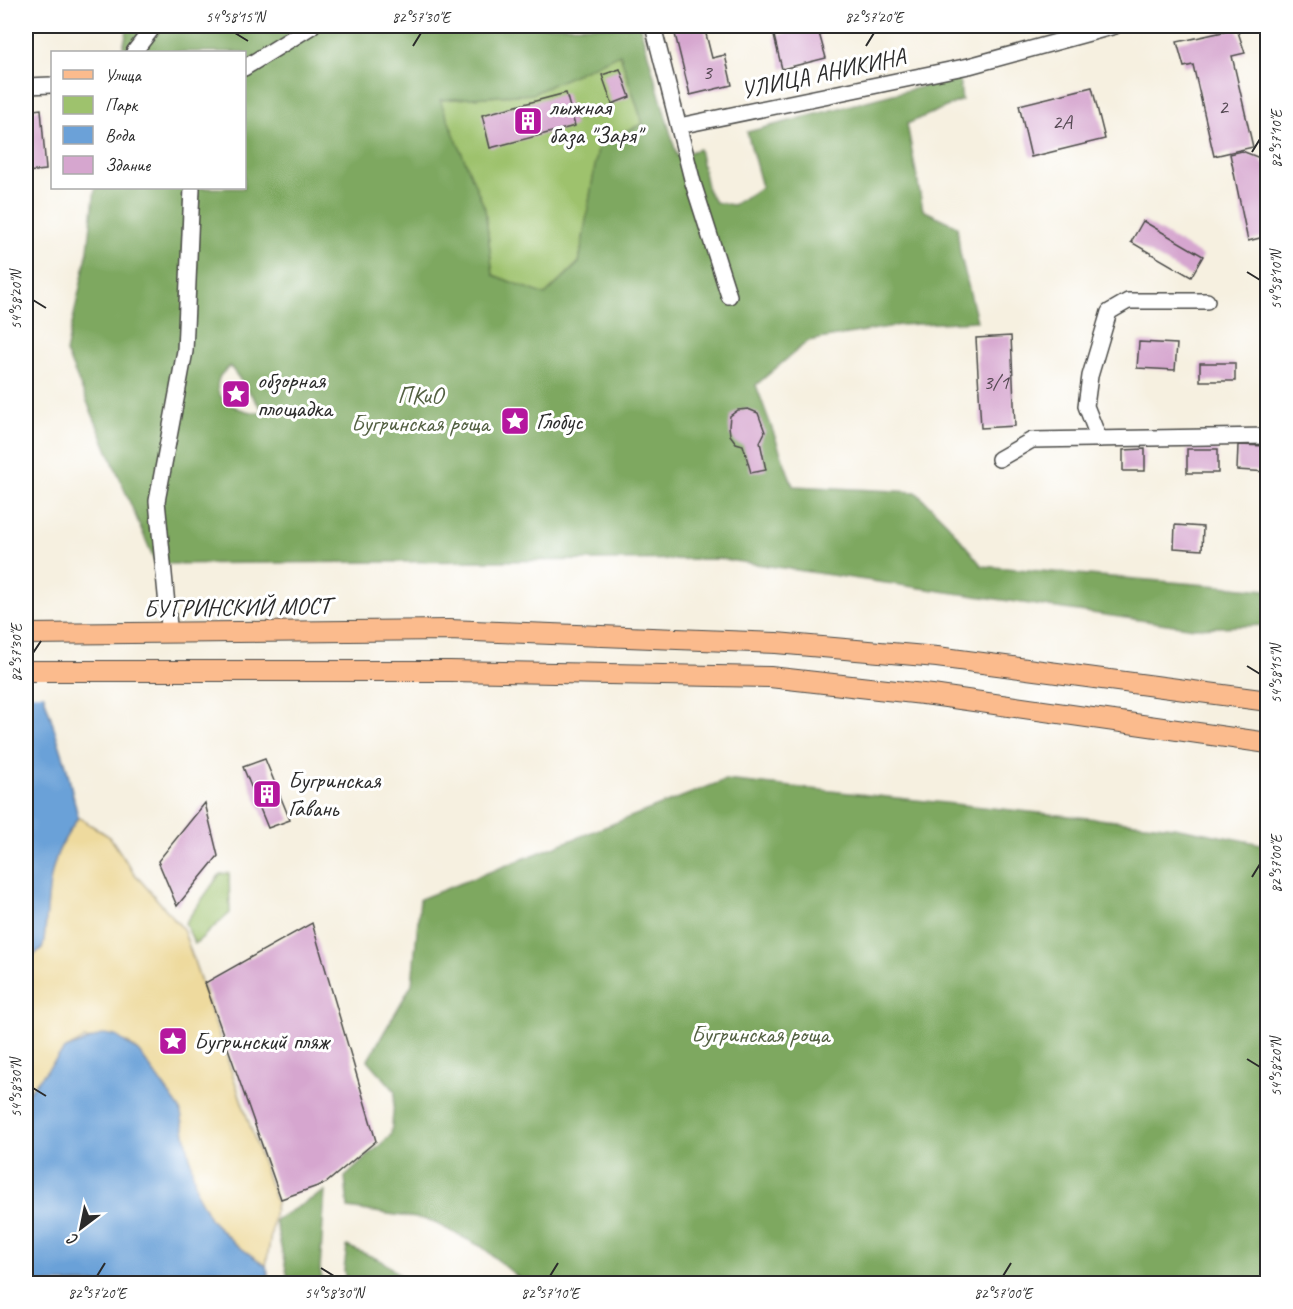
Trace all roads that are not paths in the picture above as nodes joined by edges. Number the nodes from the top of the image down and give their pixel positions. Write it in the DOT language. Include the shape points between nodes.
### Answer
graph roads {
  1 [pos="154,26"];
  2 [pos="312,26"];
  3 [pos="653,26"];
  4 [pos="1115,26"];
  5 [pos="135,51"];
  6 [pos="246,67"];
  7 [pos="51,85"];
  8 [pos="26,86"];
  9 [pos="679,126"];
  10 [pos="192,189"];
  11 [pos="729,296"];
  12 [pos="1207,301"];
  13 [pos="1268,436"];
  14 [pos="1099,439"];
  15 [pos="999,459"];
  16 [pos="168,626"];
  17 [pos="26,634"];
  18 [pos="26,671"];
  19 [pos="1268,701"];
  20 [pos="1268,743"];
  1 -- 5 [label="street"];
  2 -- 6 [label="street"];
  3 -- 9 [label="street"];
  4 -- 9 [label="street, УЛИЦА АНИКИНА" via="969,66"];
  7 -- 8 [label="street"];
  9 -- 11 [label="street"];
  10 -- 16 [label="street" via="185,351 157,501"];
  12 -- 14 [label="street" via="1128,301 1109,312 1090,376 1086,406"];
  13 -- 14 [label="street"];
  14 -- 15 [label="street" via="1032,440"];
  17 -- 19 [label="main road, БУГРИНСКИЙ МОСТ" via="449,630 776,644 937,657"];
  18 -- 20 [label="main road" via="450,671 770,677 932,695"];
}
